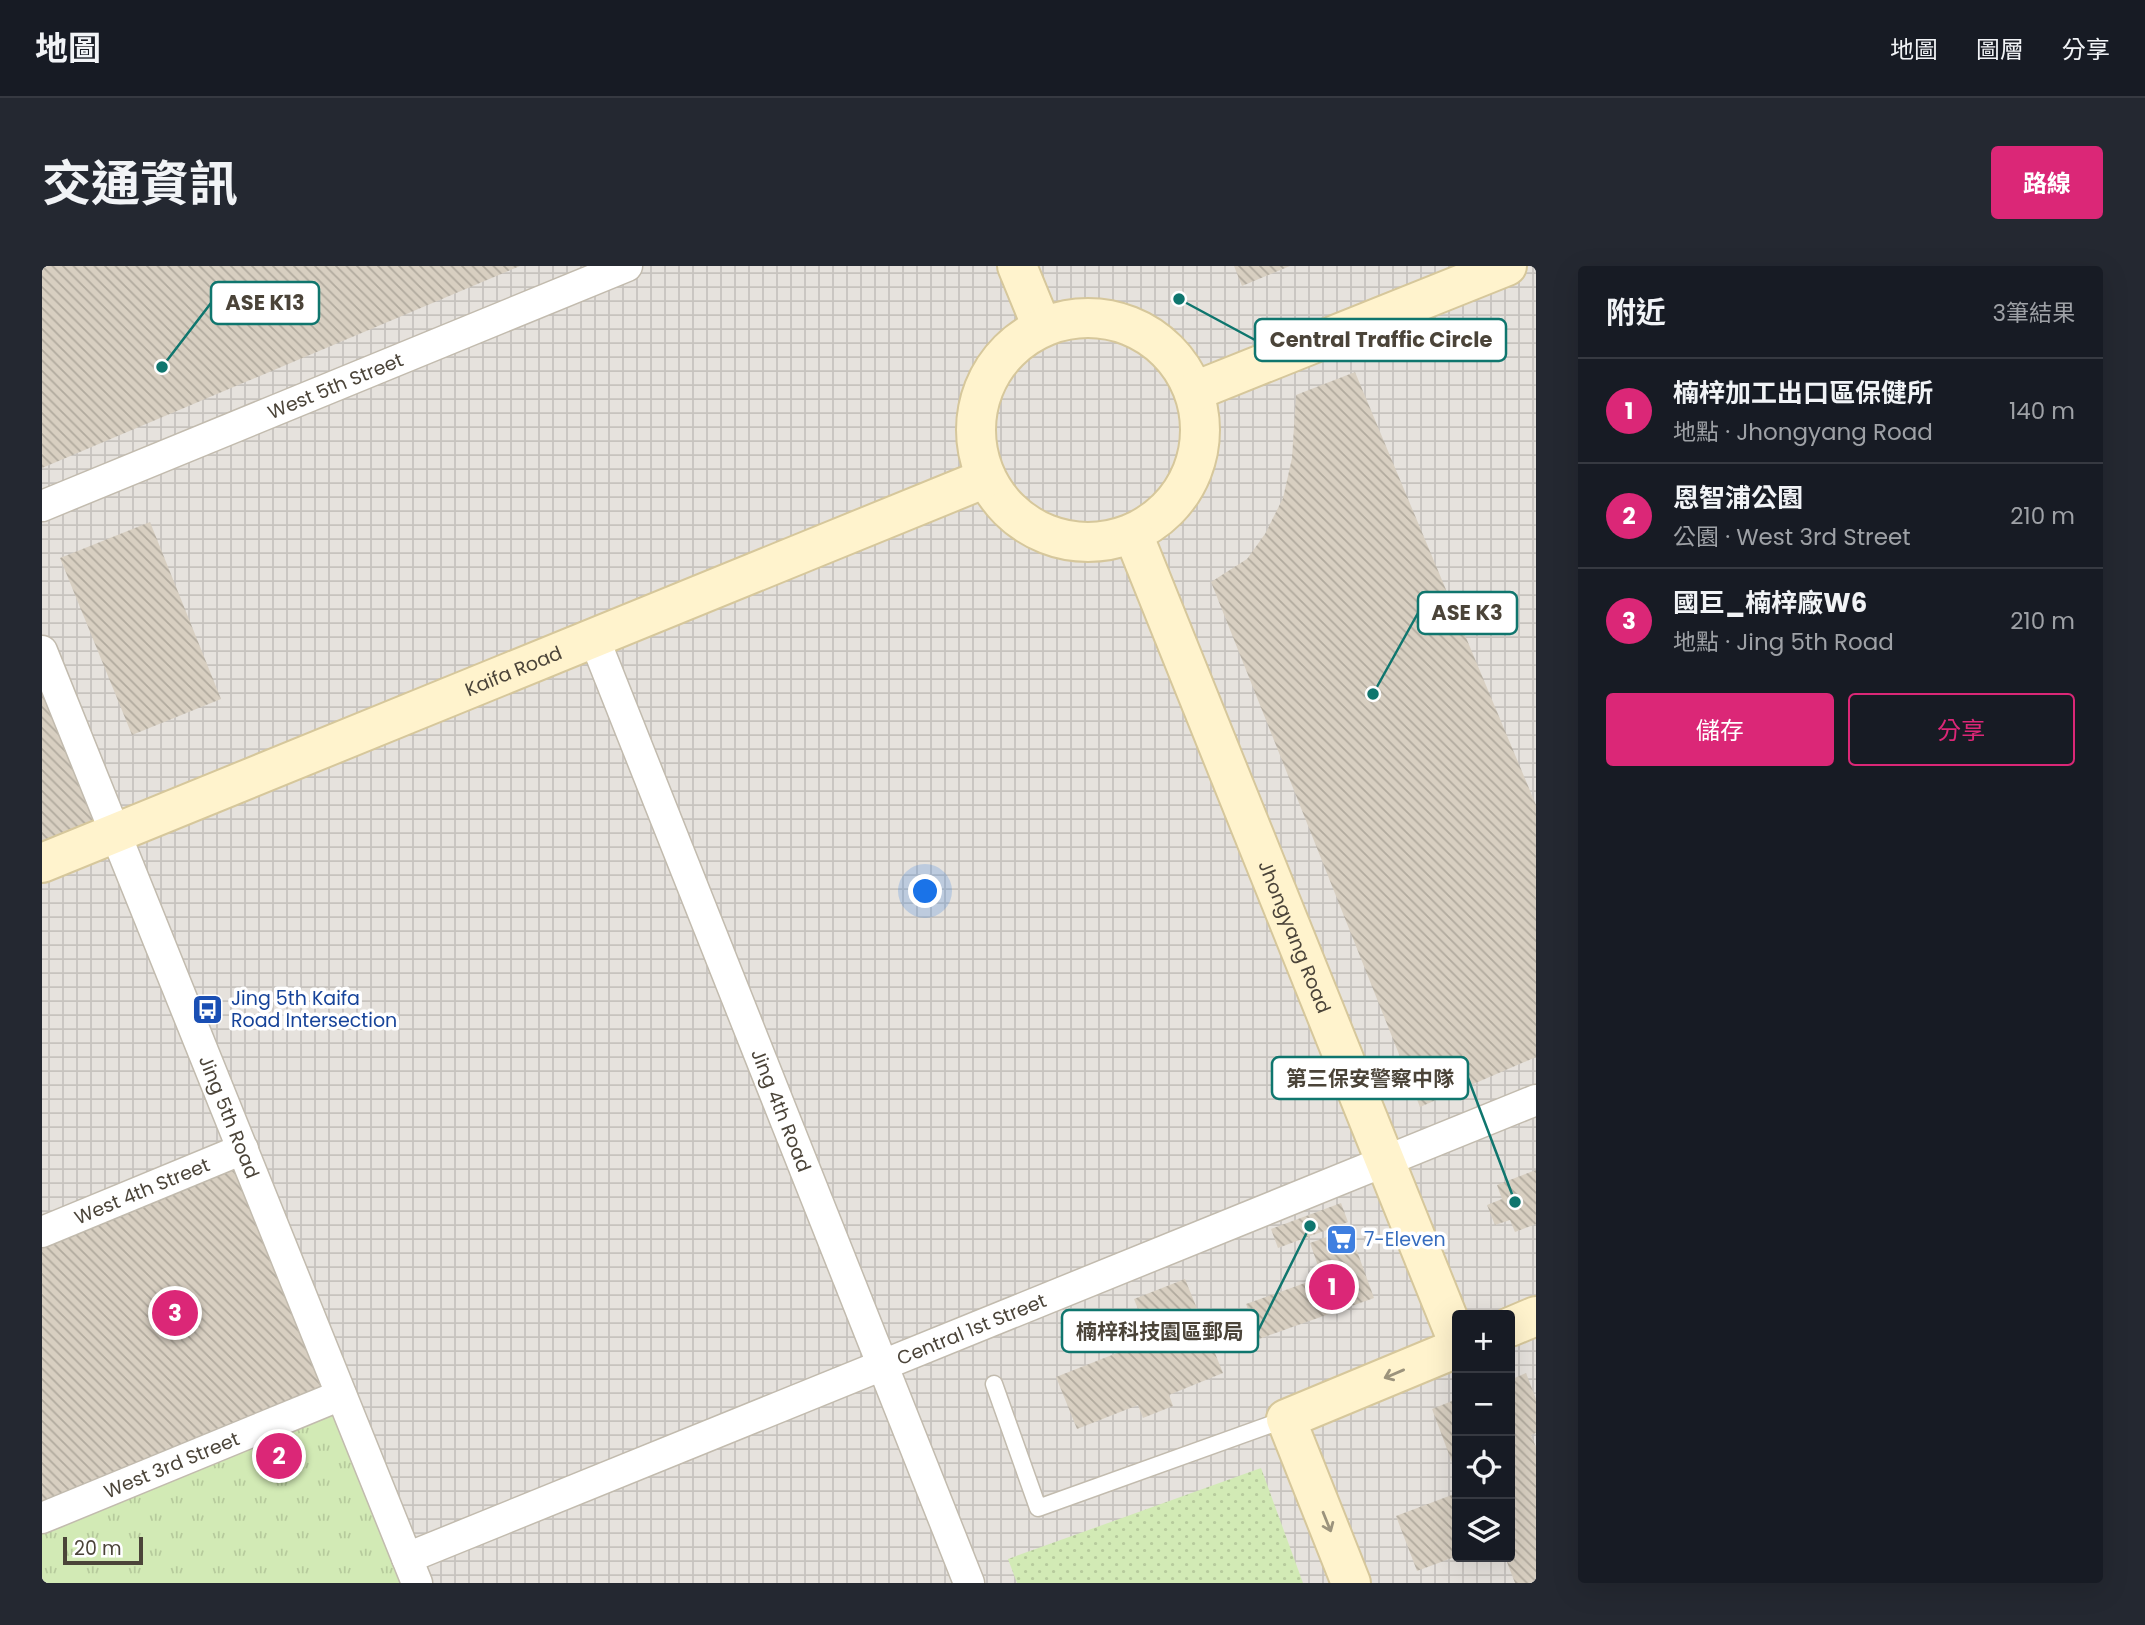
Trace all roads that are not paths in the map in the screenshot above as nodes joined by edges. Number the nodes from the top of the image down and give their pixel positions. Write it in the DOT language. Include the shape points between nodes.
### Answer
graph roads {
  1 [pos="627,266"];
  2 [pos="1017,266"];
  3 [pos="1507,266"];
  4 [pos="1042,327"];
  5 [pos="1195,391"];
  6 [pos="986,478"];
  7 [pos="42,506"];
  8 [pos="1133,534"];
  9 [pos="594,638"];
  10 [pos="42,650"];
  11 [pos="116,833"];
  12 [pos="42,863"];
  13 [pos="1536,1100"];
  14 [pos="243,1149"];
  15 [pos="1385,1161"];
  16 [pos="42,1232"];
  17 [pos="1536,1316"];
  18 [pos="1515,1325"];
  19 [pos="1452,1328"];
  20 [pos="1452,1350"];
  21 [pos="882,1365"];
  22 [pos="994,1384"];
  23 [pos="341,1395"];
  24 [pos="1286,1419"];
  25 [pos="42,1518"];
  26 [pos="412,1571"];
  27 [pos="969,1583"];
  28 [pos="1351,1583"];
  1 -- 7 [label="street, West 5th Street"];
  2 -- 4 [label="street"];
  3 -- 5 [label="street"];
  4 -- 5 [label="street" via="1074,318 1104,318 1138,329 1175,358"];
  4 -- 6 [label="street" via="1003,356 979,400 975,434"];
  5 -- 8 [label="street" via="1201,438 1186,486 1172,506"];
  6 -- 8 [label="street" via="1002,503 1045,534 1068,541 1103,542"];
  6 -- 9 [label="street, Kaifa Road"];
  8 -- 15 [label="street, Jhongyang Road"];
  9 -- 11 [label="street, Kaifa Road"];
  9 -- 21 [label="street, Jing 4th Road"];
  10 -- 11 [label="street, Jing 5th Road"];
  11 -- 12 [label="street, Kaifa Road"];
  11 -- 14 [label="street, Jing 5th Road"];
  13 -- 15 [label="street, Central 1st Street"];
  14 -- 16 [label="street, West 4th Street"];
  14 -- 23 [label="street, Jing 5th Road"];
  15 -- 19 [label="street, Jhongyang Road"];
  15 -- 21 [label="street, Central 1st Street"];
  17 -- 18 [label="street"];
  20 -- 24 [label="street, one-way"];
  21 -- 26 [label="street, Central 1st Street"];
  21 -- 27 [label="street, Jing 4th Road"];
  22 -- 24 [label="lane" via="1038,1508"];
  23 -- 25 [label="street, West 3rd Street"];
  23 -- 26 [label="street, Jing 5th Road"];
  24 -- 28 [label="street, one-way"];
}
